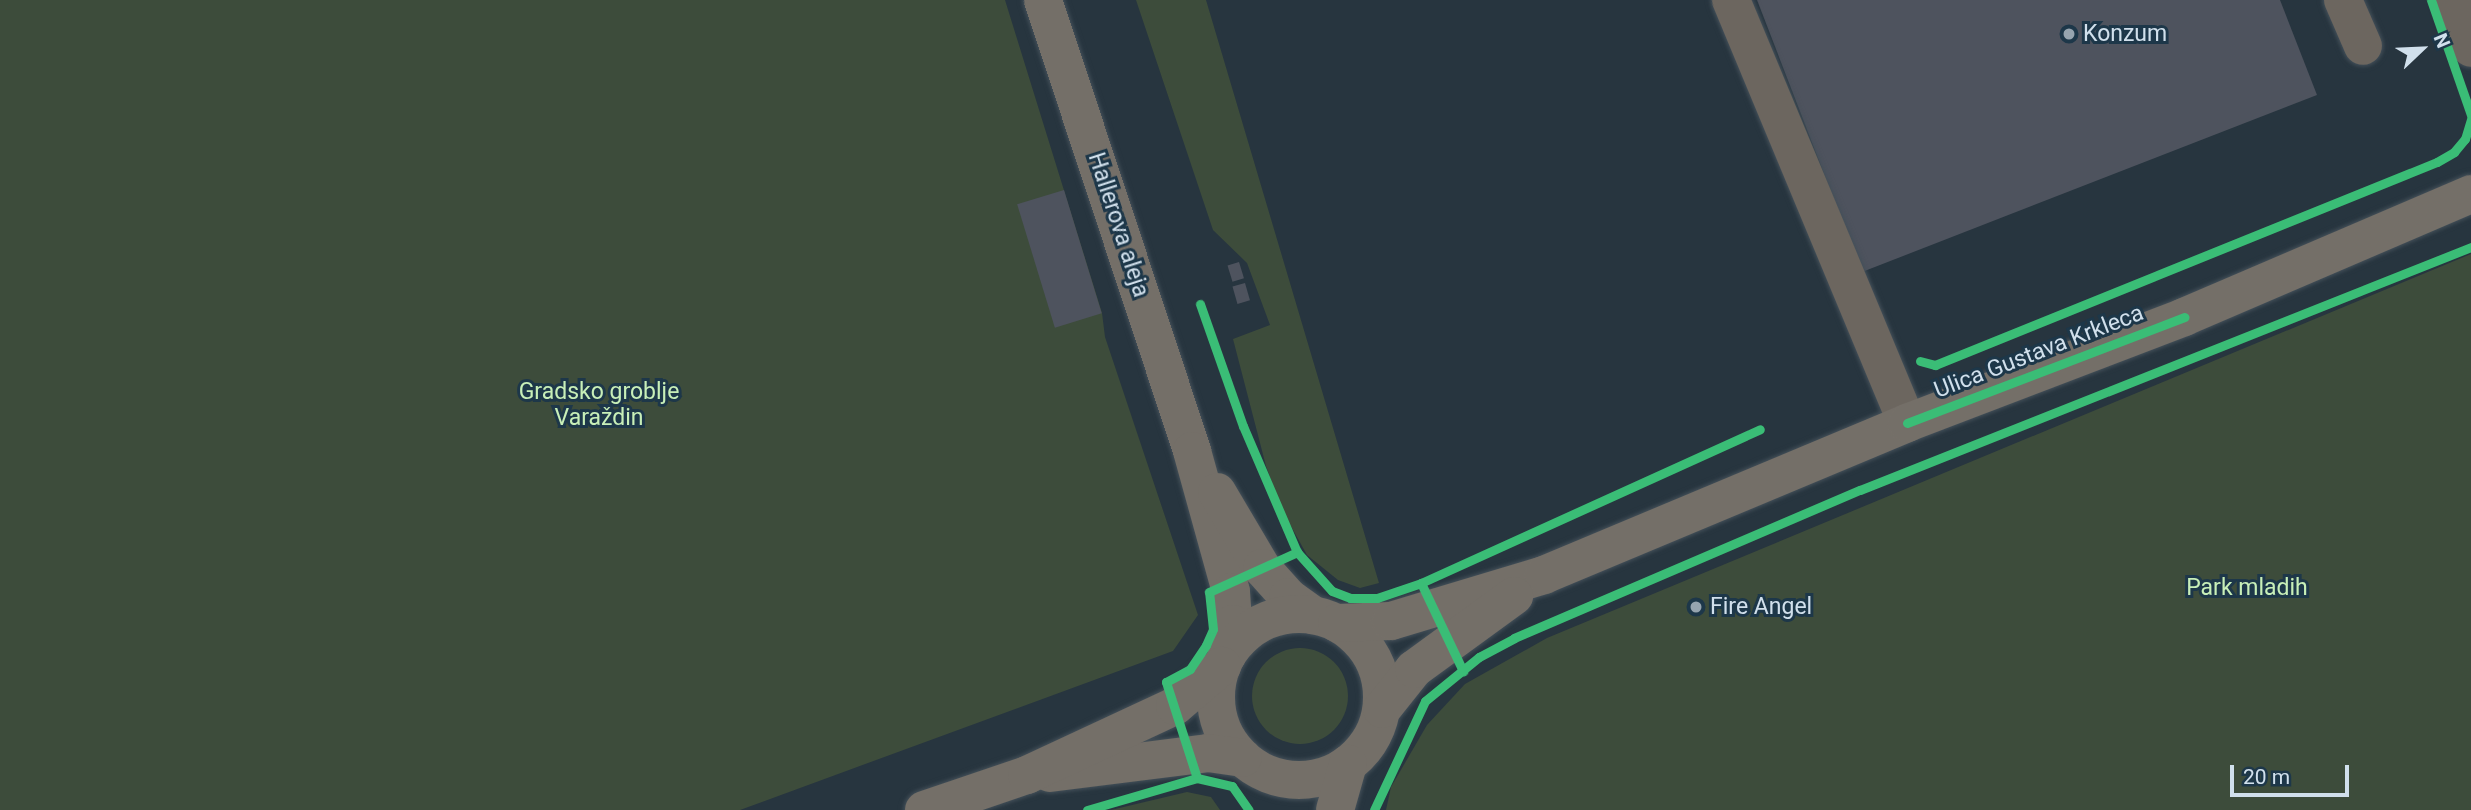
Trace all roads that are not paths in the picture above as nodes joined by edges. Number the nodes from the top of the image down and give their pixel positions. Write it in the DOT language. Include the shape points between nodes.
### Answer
graph roads {
  1 [pos="1043,0"];
  2 [pos="1731,0"];
  3 [pos="2343,0"];
  4 [pos="2453,0"];
  5 [pos="2362,47"];
  6 [pos="2471,48"];
  7 [pos="2471,194"];
  8 [pos="1907,423"];
  9 [pos="1192,451"];
  10 [pos="1544,575"];
  11 [pos="1325,619"];
  12 [pos="1225,661"];
  13 [pos="1381,709"];
  14 [pos="1251,764"];
  15 [pos="1348,764"];
  16 [pos="1027,775"];
  17 [pos="924,810"];
  18 [pos="1281,810"];
  19 [pos="1335,810"];
  1 -- 9 [label="main road, Hallerova aleja"];
  2 -- 8 [label="street"];
  3 -- 5 [label="street"];
  4 -- 6 [label="street"];
  7 -- 8 [label="main road, Ulica Gustava Krkleca" via="2184,317"];
  8 -- 10 [label="main road, Ulica Gustava Krkleca"];
  9 -- 11 [label="main road, Hallerova aleja" via="1262,568 1288,597"];
  9 -- 12 [label="main road, Hallerova aleja" via="1231,592 1233,624"];
  10 -- 11 [label="main road, Ulica Gustava Krkleca" via="1391,621"];
  10 -- 13 [label="main road, Ulica Gustava Krkleca" via="1414,669"];
  11 -- 12 [label="main road" via="1288,614 1263,621 1243,636"];
  11 -- 13 [label="main road" via="1358,638 1373,659 1381,683"];
  12 -- 14 [label="main road" via="1217,691 1219,715 1228,739"];
  12 -- 16 [label="main road" via="1175,706"];
  13 -- 15 [label="main road" via="1370,740"];
  14 -- 15 [label="main road" via="1305,780"];
  14 -- 16 [label="main road" via="1208,752"];
  14 -- 18 [label="main road"];
  15 -- 19 [label="main road"];
  16 -- 17 [label="main road"];
}
